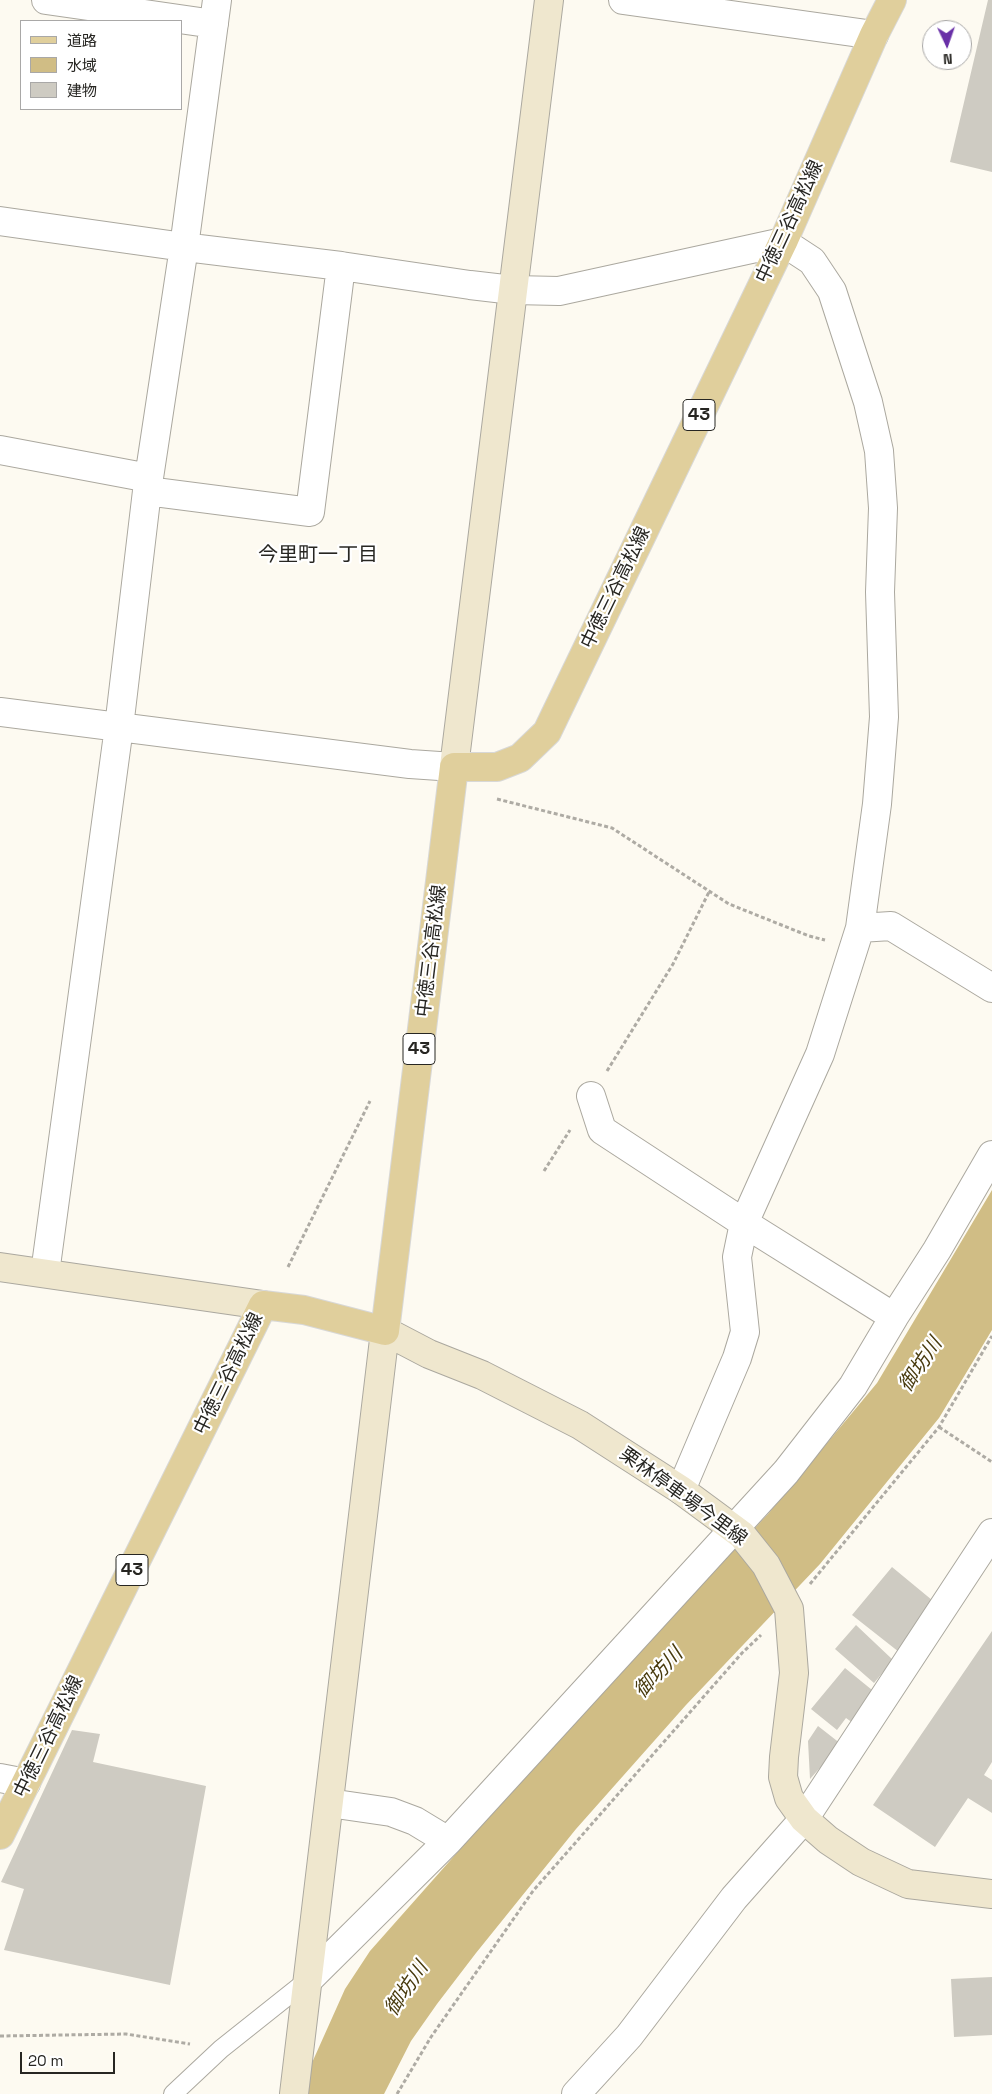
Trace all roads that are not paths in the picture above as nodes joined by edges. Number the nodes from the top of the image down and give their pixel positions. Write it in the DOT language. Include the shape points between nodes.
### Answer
graph roads {
  1 [pos="46,0"];
  2 [pos="549,0"];
  3 [pos="623,0"];
  4 [pos="892,0"];
  5 [pos="751,9"];
  6 [pos="216,12"];
  7 [pos="874,34"];
  8 [pos="0,221"];
  9 [pos="782,242"];
  10 [pos="184,247"];
  11 [pos="342,266"];
  12 [pos="513,290"];
  13 [pos="0,450"];
  14 [pos="148,484"];
  15 [pos="0,712"];
  16 [pos="119,727"];
  17 [pos="454,767"];
  18 [pos="857,937"];
  19 [pos="992,988"];
  20 [pos="591,1096"];
  21 [pos="992,1155"];
  22 [pos="744,1223"];
  23 [pos="0,1267"];
  24 [pos="45,1273"];
  25 [pos="263,1305"];
  26 [pos="894,1317"];
  27 [pos="385,1331"];
  28 [pos="681,1490"];
  29 [pos="738,1532"];
  30 [pos="992,1533"];
  31 [pos="13,1780"];
  32 [pos="329,1803"];
  33 [pos="804,1819"];
  34 [pos="0,1835"];
  35 [pos="448,1841"];
  36 [pos="992,1894"];
  37 [pos="309,1979"];
  38 [pos="293,2092"];
  39 [pos="173,2094"];
  40 [pos="576,2094"];
  1 -- 6 [label="street"];
  2 -- 12 [label="street"];
  3 -- 5 [label="street"];
  4 -- 7 [label="main road, 中徳三谷高松線 / 43"];
  5 -- 7 [label="street"];
  6 -- 10 [label="street"];
  7 -- 9 [label="main road, 中徳三谷高松線 / 43"];
  8 -- 10 [label="street"];
  9 -- 12 [label="street" via="559,291"];
  9 -- 17 [label="main road, 中徳三谷高松線 / 43" via="547,732 520,758 497,767"];
  9 -- 18 [label="street" via="812,261 832,291 868,402 879,451 883,508 880,592 884,717 877,804"];
  10 -- 11 [label="street"];
  10 -- 14 [label="street"];
  11 -- 12 [label="street"];
  11 -- 14 [label="street" via="310,512"];
  12 -- 17 [label="street"];
  13 -- 14 [label="street"];
  14 -- 16 [label="street"];
  15 -- 16 [label="street"];
  16 -- 17 [label="street"];
  16 -- 24 [label="street"];
  17 -- 27 [label="main road, 中徳三谷高松線 / 43"];
  18 -- 19 [label="street" via="891,926"];
  18 -- 22 [label="street" via="820,1054"];
  20 -- 22 [label="street" via="602,1130"];
  21 -- 26 [label="street"];
  22 -- 26 [label="street"];
  22 -- 28 [label="street" via="737,1257 745,1332"];
  23 -- 24 [label="street"];
  24 -- 25 [label="street"];
  25 -- 27 [label="main road, 中徳三谷高松線" via="304,1310"];
  25 -- 31 [label="main road, 中徳三谷高松線 / 43"];
  26 -- 29 [label="street" via="853,1386"];
  27 -- 28 [label="street, 栗林停車場今里線" via="580,1425"];
  27 -- 32 [label="street"];
  28 -- 29 [label="street, 栗林停車場今里線"];
  29 -- 33 [label="street, 栗林停車場今里線" via="766,1565 786,1603 794,1673 783,1777 789,1798"];
  29 -- 35 [label="street"];
  30 -- 33 [label="street"];
  31 -- 34 [label="main road, 中徳三谷高松線 / 43"];
  32 -- 35 [label="street" via="391,1812 415,1821"];
  32 -- 37 [label="street"];
  33 -- 36 [label="street, 栗林停車場今里線" via="861,1862 908,1884"];
  33 -- 40 [label="street" via="734,1898 629,2036"];
  35 -- 37 [label="street"];
  37 -- 38 [label="street"];
  37 -- 39 [label="lane" via="220,2049"];
}
